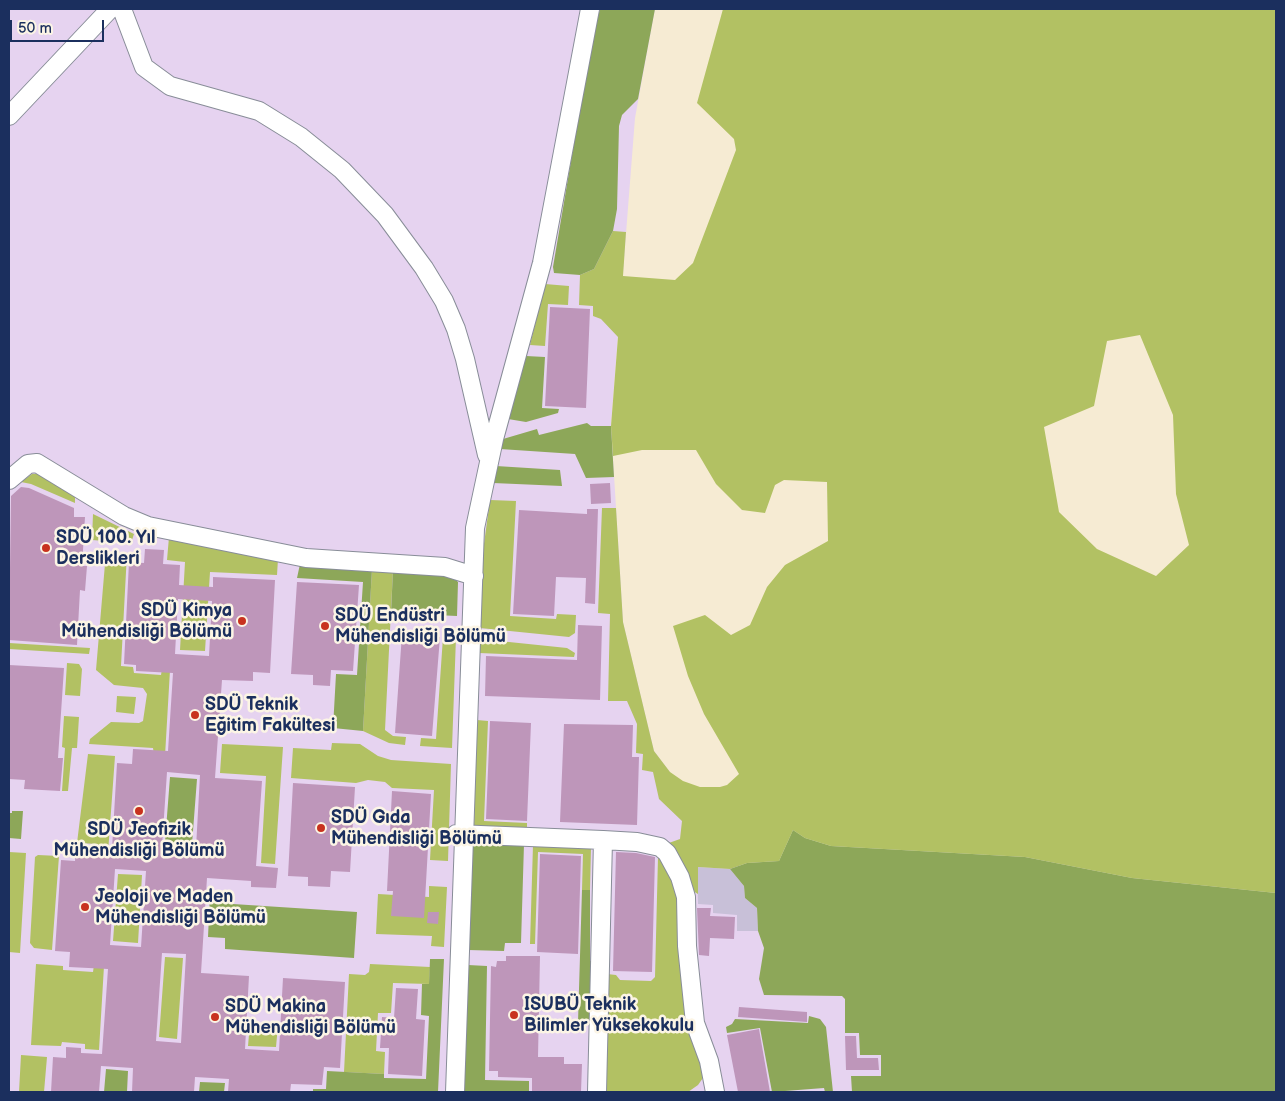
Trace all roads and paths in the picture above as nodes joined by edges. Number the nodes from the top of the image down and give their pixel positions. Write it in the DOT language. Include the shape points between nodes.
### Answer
graph roads {
  1 [pos="110,9"];
  2 [pos="122,9"];
  3 [pos="590,9"];
  4 [pos="9,116"];
  5 [pos="489,461"];
  6 [pos="9,480"];
  7 [pos="469,574"];
  8 [pos="461,834"];
  9 [pos="603,840"];
  10 [pos="445,1092"];
  11 [pos="455,1092"];
  12 [pos="597,1092"];
  13 [pos="715,1092"];
  1 -- 4 [label="street"];
  2 -- 5 [label="street" via="144,67 170,86 259,112 301,137 342,170 385,215 424,268 456,329"];
  3 -- 5 [label="street" via="542,263"];
  5 -- 7 [label="street"];
  6 -- 7 [label="street" via="28,464 37,463 124,516 148,526 306,558 445,567"];
  7 -- 8 [label="street"];
  8 -- 9 [label="street"];
  8 -- 10 [label="street"];
  8 -- 11 [label="street"];
  9 -- 12 [label="street"];
  9 -- 13 [label="street" via="658,846 667,853 680,877 686,897 695,1023 709,1061"];
}
